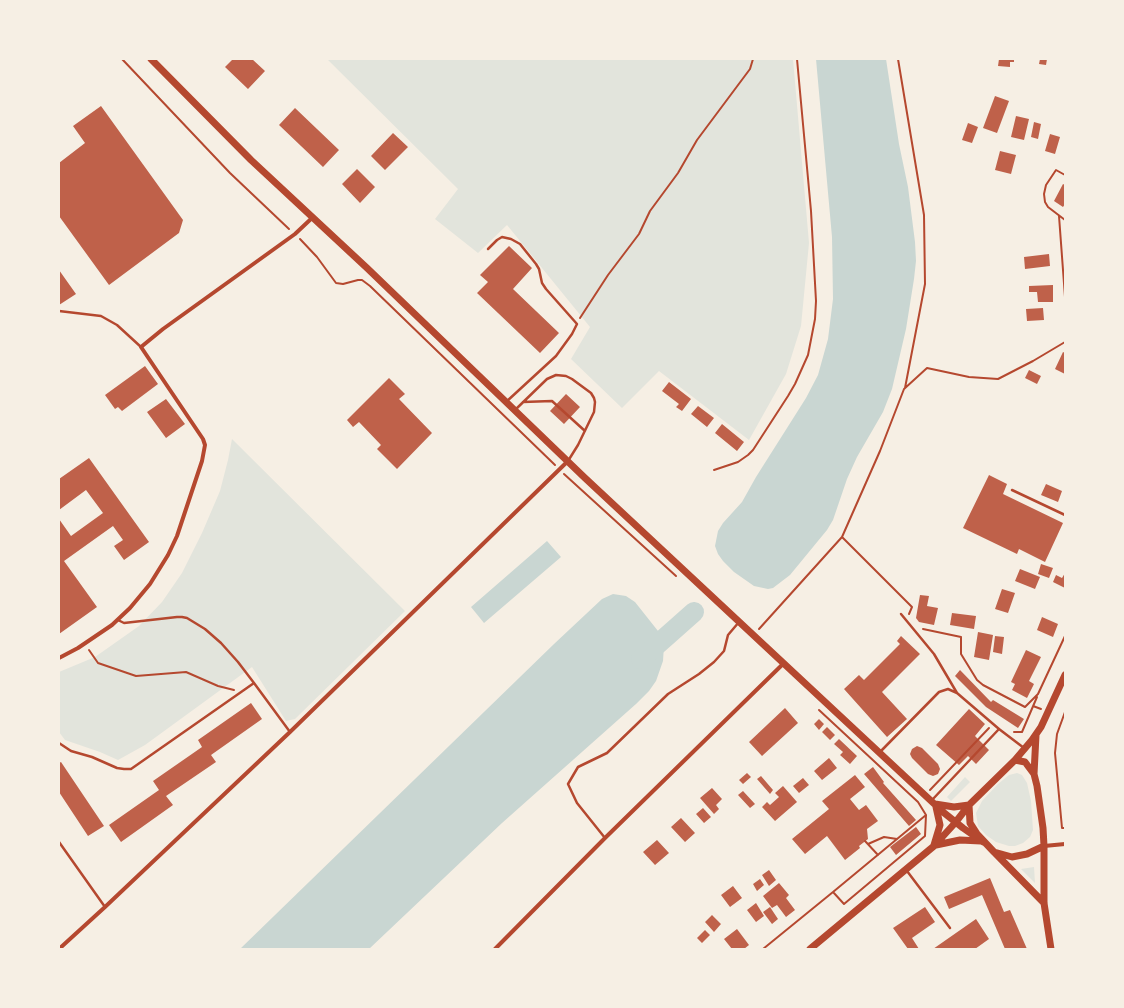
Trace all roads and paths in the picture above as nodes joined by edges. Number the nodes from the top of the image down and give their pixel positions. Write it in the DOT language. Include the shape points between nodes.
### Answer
graph roads {
  1 [pos="122,59"];
  2 [pos="151,59"];
  3 [pos="754,59"];
  4 [pos="797,59"];
  5 [pos="898,59"];
  6 [pos="1065,175"];
  7 [pos="1059,216"];
  8 [pos="312,218"];
  9 [pos="1065,220"];
  10 [pos="295,234"];
  11 [pos="488,249"];
  12 [pos="1065,297"];
  13 [pos="59,311"];
  14 [pos="577,324"];
  15 [pos="1065,342"];
  16 [pos="141,347"];
  17 [pos="904,389"];
  18 [pos="522,402"];
  19 [pos="506,403"];
  20 [pos="514,410"];
  21 [pos="585,431"];
  22 [pos="568,461"];
  23 [pos="560,470"];
  24 [pos="714,470"];
  25 [pos="1012,490"];
  26 [pos="1065,514"];
  27 [pos="842,537"];
  28 [pos="681,581"];
  29 [pos="901,614"];
  30 [pos="118,620"];
  31 [pos="906,620"];
  32 [pos="740,621"];
  33 [pos="912,627"];
  34 [pos="754,634"];
  35 [pos="1065,636"];
  36 [pos="84,644"];
  37 [pos="59,658"];
  38 [pos="784,663"];
  39 [pos="1065,674"];
  40 [pos="254,683"];
  41 [pos="242,691"];
  42 [pos="957,693"];
  43 [pos="816,707"];
  44 [pos="1065,712"];
  45 [pos="999,729"];
  46 [pos="290,732"];
  47 [pos="1036,735"];
  48 [pos="59,743"];
  49 [pos="1025,749"];
  50 [pos="880,753"];
  51 [pos="1015,760"];
  52 [pos="1034,774"];
  53 [pos="933,803"];
  54 [pos="969,805"];
  55 [pos="926,815"];
  56 [pos="956,823"];
  57 [pos="1065,828"];
  58 [pos="605,838"];
  59 [pos="898,839"];
  60 [pos="865,841"];
  61 [pos="59,842"];
  62 [pos="983,842"];
  63 [pos="868,844"];
  64 [pos="1065,844"];
  65 [pos="934,846"];
  66 [pos="1044,846"];
  67 [pos="994,852"];
  68 [pos="878,855"];
  69 [pos="906,869"];
  70 [pos="833,892"];
  71 [pos="1044,903"];
  72 [pos="105,907"];
  73 [pos="950,928"];
  74 [pos="59,949"];
  75 [pos="495,949"];
  76 [pos="764,949"];
  77 [pos="810,949"];
  78 [pos="1051,949"];
  1 -- 10 [label="path" via="230,173"];
  2 -- 8 [label="main road" via="246,156"];
  3 -- 14 [label="path" via="750,69 697,140 650,211 639,234 608,275"];
  4 -- 24 [label="path" via="816,286 815,319 808,355 795,384 753,450 738,462"];
  5 -- 17 [label="path" via="924,215 925,284"];
  6 -- 7 [label="path" via="1056,170 1046,185 1044,194 1048,207"];
  7 -- 9 [label="path"];
  7 -- 12 [label="path"];
  8 -- 10 [label="street"];
  8 -- 19 [label="main road"];
  10 -- 16 [label="street" via="163,328"];
  10 -- 23 [label="path" via="317,256 336,283 358,280 366,282"];
  11 -- 14 [label="lane" via="502,237 520,244 539,269 546,289"];
  13 -- 16 [label="lane" via="101,316 121,328"];
  14 -- 19 [label="lane" via="556,356"];
  15 -- 17 [label="path" via="998,379 969,377 926,368"];
  16 -- 30 [label="street" via="205,445 191,495 168,555 145,590"];
  17 -- 27 [label="path"];
  18 -- 20 [label="lane"];
  18 -- 21 [label="lane" via="552,401"];
  18 -- 21 [label="lane" via="550,377 569,377 594,398 596,407"];
  19 -- 20 [label="main road"];
  20 -- 22 [label="main road"];
  21 -- 22 [label="lane"];
  22 -- 23 [label="street"];
  22 -- 32 [label="main road"];
  23 -- 28 [label="path"];
  23 -- 46 [label="street"];
  25 -- 26 [label="lane"];
  27 -- 31 [label="path" via="912,607"];
  27 -- 34 [label="path"];
  29 -- 31 [label="lane"];
  30 -- 36 [label="street"];
  30 -- 40 [label="lane" via="124,623 187,618 221,643"];
  31 -- 33 [label="lane"];
  32 -- 34 [label="main road"];
  32 -- 58 [label="lane" via="728,635 724,651 714,662 668,694 607,753 578,767 568,784 577,803"];
  33 -- 35 [label="path" via="961,637 961,654 977,680 1025,708 1038,694"];
  33 -- 42 [label="lane" via="934,654"];
  34 -- 38 [label="main road"];
  36 -- 37 [label="street"];
  36 -- 41 [label="path" via="98,663 136,676 186,672 218,686"];
  38 -- 50 [label="main road"];
  38 -- 58 [label="street"];
  39 -- 47 [label="main road"];
  40 -- 41 [label="lane"];
  40 -- 46 [label="lane"];
  41 -- 48 [label="lane" via="130,768 118,768 71,751"];
  42 -- 45 [label="lane"];
  42 -- 50 [label="lane" via="948,689 939,692"];
  43 -- 55 [label="path" via="918,802"];
  44 -- 57 [label="path" via="1057,734 1055,753 1062,828"];
  45 -- 49 [label="lane"];
  45 -- 53 [label="lane"];
  46 -- 72 [label="street"];
  47 -- 49 [label="main road"];
  47 -- 52 [label="main road"];
  49 -- 51 [label="main road"];
  50 -- 53 [label="main road"];
  51 -- 52 [label="main road" via="1026,762"];
  51 -- 54 [label="main road"];
  52 -- 66 [label="main road"];
  53 -- 54 [label="main road" via="954,807"];
  53 -- 56 [label="main road"];
  53 -- 65 [label="main road" via="940,825"];
  54 -- 56 [label="main road"];
  54 -- 62 [label="main road" via="970,824"];
  55 -- 59 [label="path"];
  55 -- 70 [label="path" via="925,836 844,904"];
  56 -- 62 [label="main road"];
  56 -- 65 [label="main road"];
  58 -- 75 [label="street"];
  59 -- 63 [label="path" via="884,837"];
  59 -- 68 [label="path"];
  60 -- 63 [label="path"];
  61 -- 72 [label="lane"];
  62 -- 65 [label="main road" via="952,840"];
  62 -- 67 [label="main road"];
  63 -- 68 [label="path"];
  64 -- 66 [label="street"];
  65 -- 69 [label="main road"];
  66 -- 67 [label="main road" via="1027,854 1012,857"];
  66 -- 71 [label="main road"];
  67 -- 71 [label="main road"];
  68 -- 70 [label="path"];
  69 -- 73 [label="lane"];
  69 -- 77 [label="main road"];
  70 -- 76 [label="path"];
  71 -- 78 [label="main road"];
  72 -- 74 [label="street"];
}
